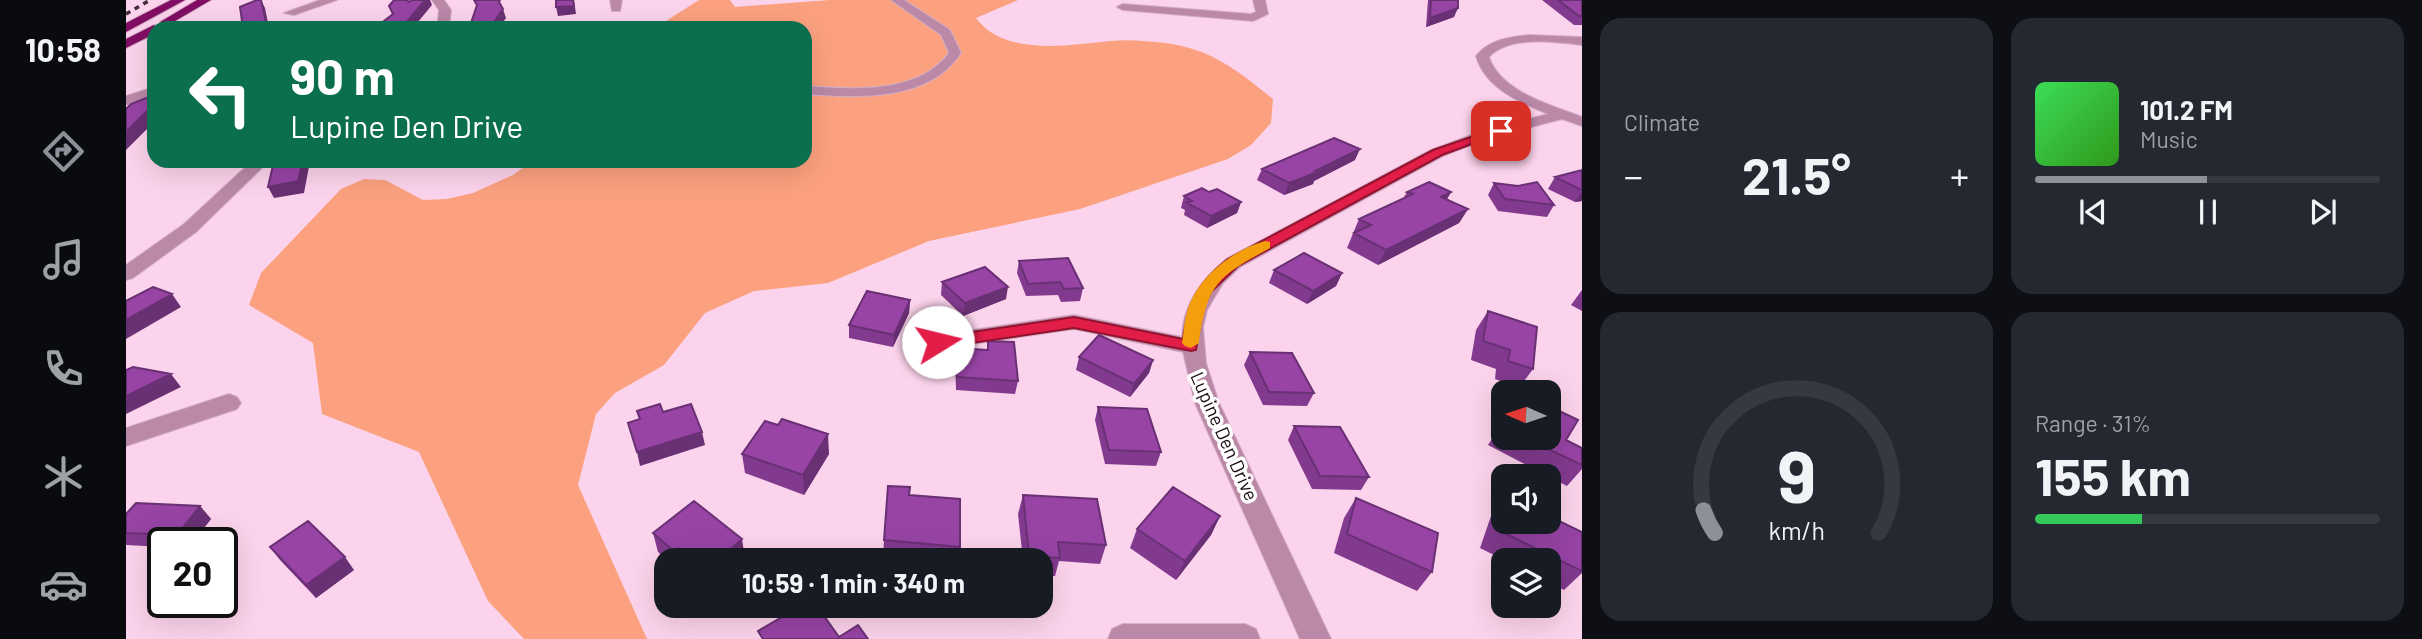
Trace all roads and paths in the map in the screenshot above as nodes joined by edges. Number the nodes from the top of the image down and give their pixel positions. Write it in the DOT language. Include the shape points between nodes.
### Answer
graph roads {
  1 [pos="166,0"];
  2 [pos="179,0"];
  3 [pos="205,0"];
  4 [pos="331,0"];
  5 [pos="438,0"];
  6 [pos="897,0"];
  7 [pos="1259,0"];
  8 [pos="1123,7"];
  9 [pos="290,13"];
  10 [pos="168,21"];
  11 [pos="444,21"];
  12 [pos="126,25"];
  13 [pos="147,32"];
  14 [pos="1582,40"];
  15 [pos="126,44"];
  16 [pos="812,90"];
  17 [pos="147,94"];
  18 [pos="126,101"];
  19 [pos="1573,118"];
  20 [pos="254,168"];
  21 [pos="126,274"];
  22 [pos="938,342"];
  23 [pos="1191,346"];
  24 [pos="229,403"];
  25 [pos="126,437"];
  26 [pos="1123,639"];
  27 [pos="1245,639"];
  28 [pos="1317,639"];
  1 -- 12 [label="highway"];
  2 -- 12 [label="highway"];
  3 -- 10 [label="highway"];
  4 -- 9 [label="street"];
  5 -- 11 [label="street" via="445,10"];
  6 -- 16 [label="street" via="946,33 955,53 940,71 904,86"];
  7 -- 8 [label="street" via="1262,14 1253,18"];
  13 -- 15 [label="highway"];
  14 -- 19 [label="street" via="1514,41 1491,47 1482,56 1487,70 1505,86"];
  17 -- 18 [label="street"];
  19 -- 23 [label="street, Lupine Den Drive" via="1484,135 1437,153 1233,262 1204,291 1195,309"];
  20 -- 21 [label="street" via="190,228"];
  22 -- 23 [label="street" via="1074,322"];
  23 -- 28 [label="street, Lupine Den Drive" via="1207,402"];
  24 -- 25 [label="street"];
  26 -- 27 [label="street"];
}
